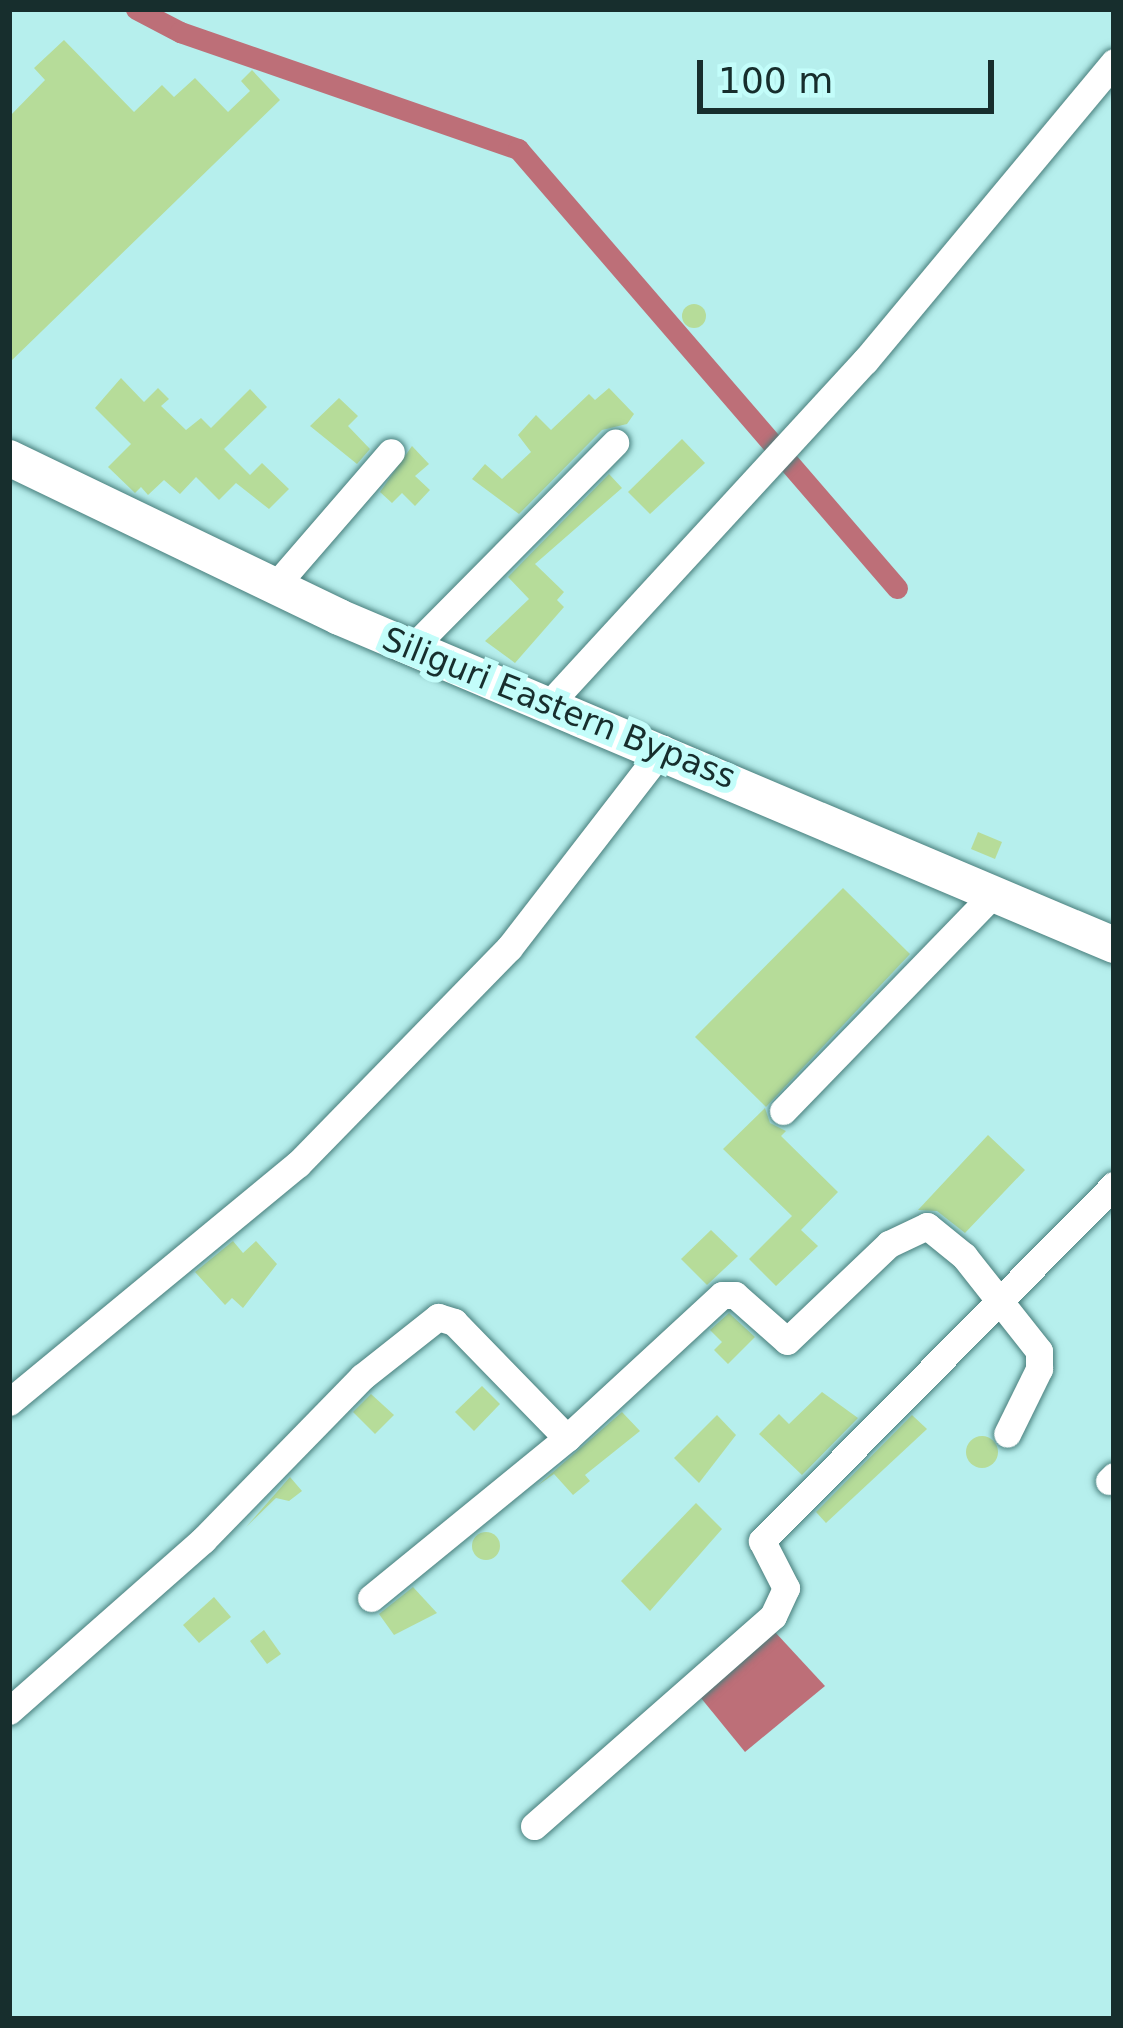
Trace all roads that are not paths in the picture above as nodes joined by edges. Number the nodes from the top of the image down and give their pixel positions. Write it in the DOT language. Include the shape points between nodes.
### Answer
graph roads {
  1 [pos="1114,62"];
  2 [pos="615,442"];
  3 [pos="391,452"];
  4 [pos="9,458"];
  5 [pos="274,586"];
  6 [pos="412,647"];
  7 [pos="550,702"];
  8 [pos="663,749"];
  9 [pos="995,892"];
  10 [pos="1114,946"];
  11 [pos="783,1111"];
  12 [pos="1114,1185"];
  13 [pos="1003,1299"];
  14 [pos="9,1402"];
  15 [pos="1007,1434"];
  16 [pos="567,1438"];
  17 [pos="371,1598"];
  18 [pos="9,1711"];
  19 [pos="534,1826"];
  1 -- 7 [label="street" via="865,361"];
  2 -- 6 [label="street"];
  3 -- 5 [label="street"];
  4 -- 5 [label="main road, Siliguri Eastern Bypass"];
  5 -- 6 [label="main road, Siliguri Eastern Bypass"];
  6 -- 7 [label="main road, Siliguri Eastern Bypass"];
  7 -- 8 [label="main road, Siliguri Eastern Bypass"];
  8 -- 9 [label="main road, Siliguri Eastern Bypass"];
  8 -- 14 [label="street" via="509,948 298,1164"];
  9 -- 10 [label="main road, Siliguri Eastern Bypass"];
  9 -- 11 [label="street"];
  12 -- 13 [label="street"];
  13 -- 15 [label="street" via="1041,1360"];
  13 -- 16 [label="street" via="938,1233 914,1226 787,1341 735,1295 722,1295"];
  13 -- 19 [label="street" via="762,1541 786,1588 773,1616"];
  16 -- 17 [label="street"];
  16 -- 18 [label="street" via="454,1322 432,1319 362,1377 203,1540"];
}
